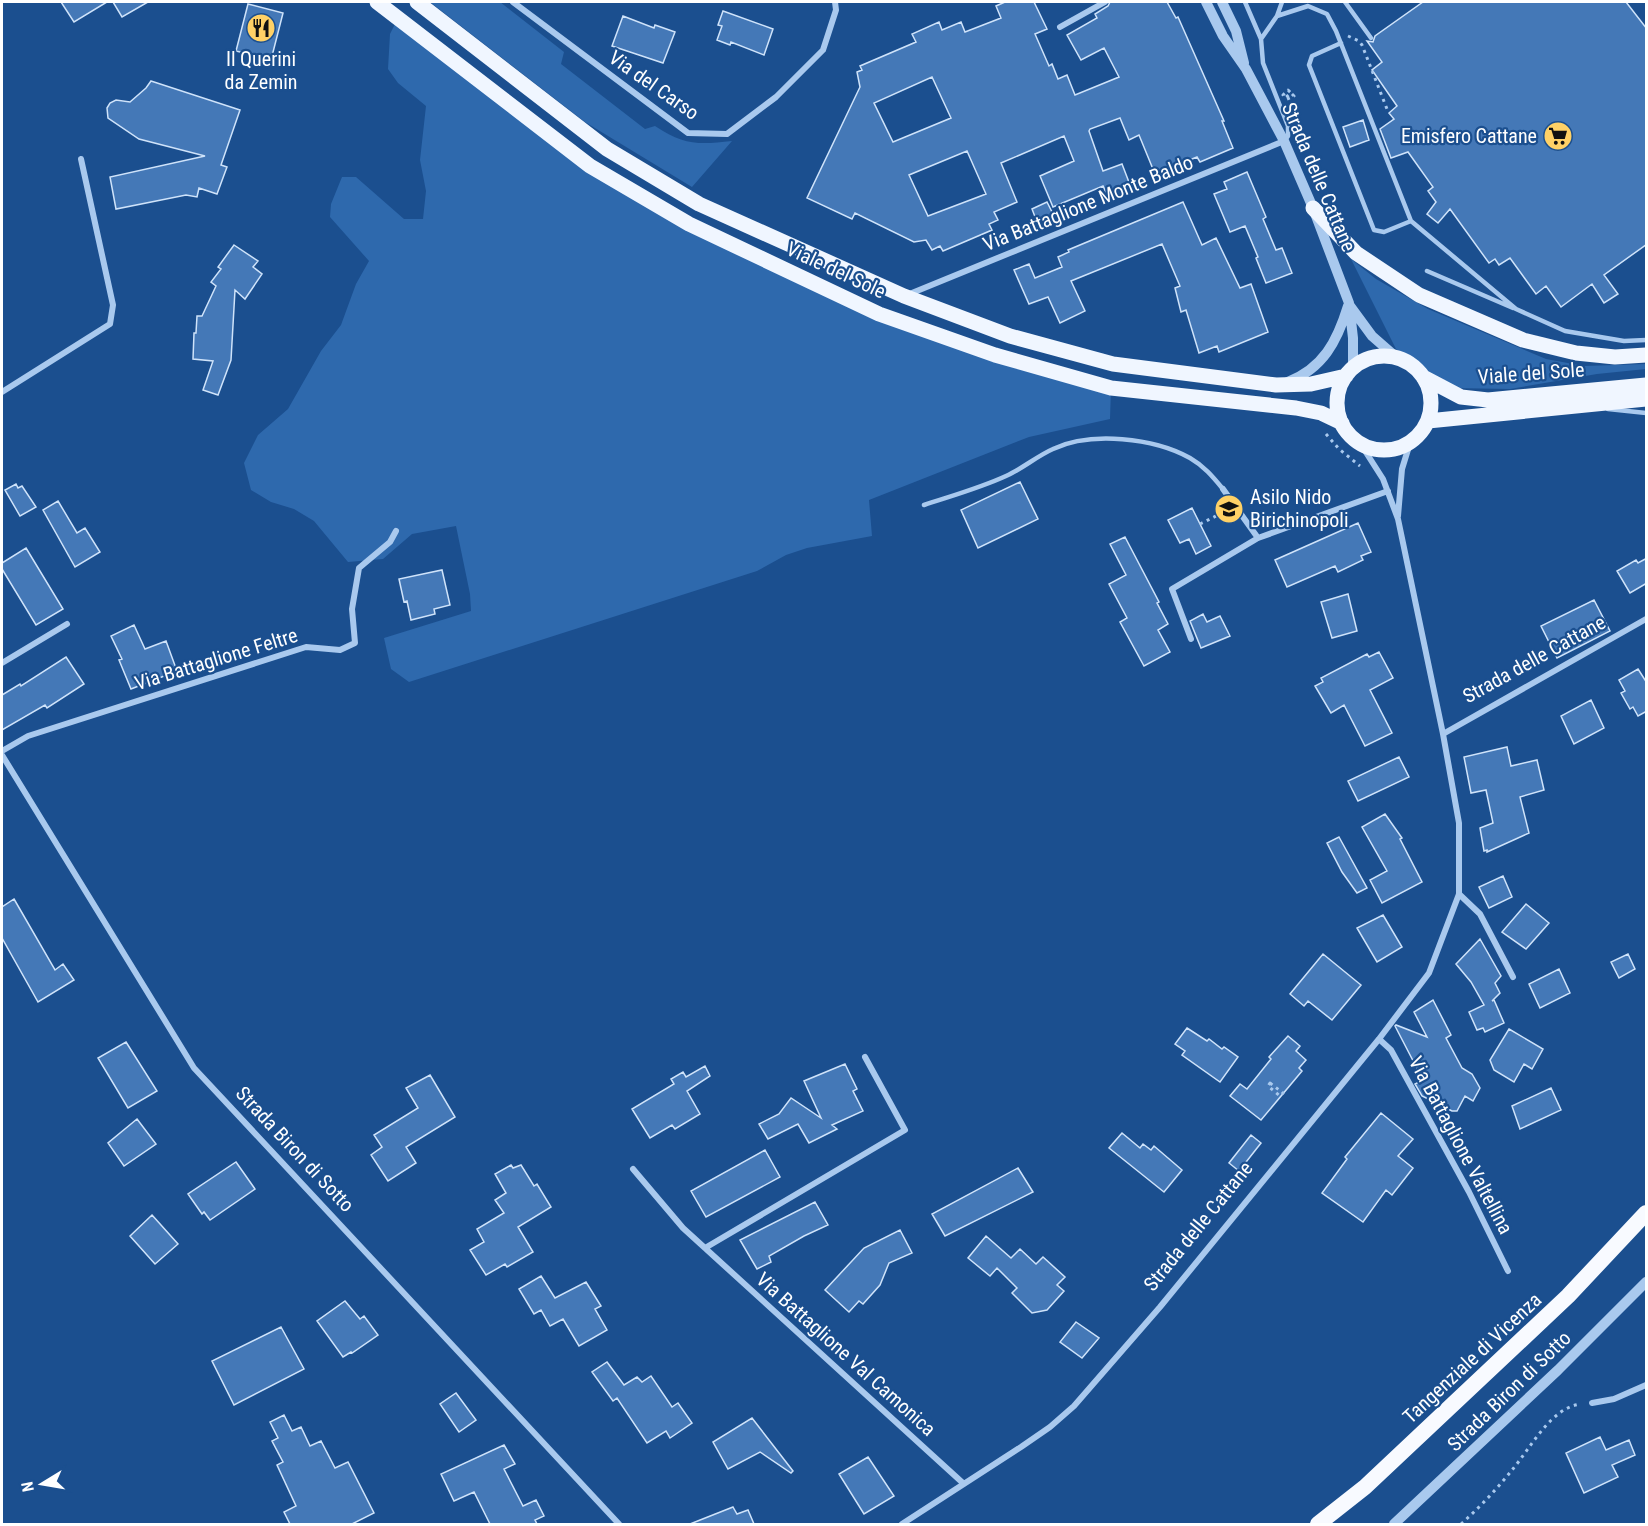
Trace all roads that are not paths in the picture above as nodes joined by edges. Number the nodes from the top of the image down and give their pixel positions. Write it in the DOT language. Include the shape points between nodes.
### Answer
graph roads {
  1 [pos="377,2"];
  2 [pos="417,2"];
  3 [pos="513,2"];
  4 [pos="835,2"];
  5 [pos="1105,2"];
  6 [pos="1206,2"];
  7 [pos="1222,2"];
  8 [pos="1245,2"];
  9 [pos="1282,2"];
  10 [pos="1345,2"];
  11 [pos="1277,16"];
  12 [pos="1060,27"];
  13 [pos="1371,38"];
  14 [pos="1262,39"];
  15 [pos="1341,43"];
  16 [pos="1246,69"];
  17 [pos="1284,141"];
  18 [pos="81,159"];
  19 [pos="1313,208"];
  20 [pos="1411,221"];
  21 [pos="1427,271"];
  22 [pos="904,296"];
  23 [pos="1348,303"];
  24 [pos="1516,309"];
  25 [pos="1647,340"];
  26 [pos="1647,355"];
  27 [pos="1396,357"];
  28 [pos="1349,372"];
  29 [pos="1423,377"];
  30 [pos="1281,385"];
  31 [pos="1647,386"];
  32 [pos="2,393"];
  33 [pos="1647,399"];
  34 [pos="1575,406"];
  35 [pos="1647,413"];
  36 [pos="1428,421"];
  37 [pos="1342,423"];
  38 [pos="1360,443"];
  39 [pos="1410,443"];
  40 [pos="1223,489"];
  41 [pos="1388,491"];
  42 [pos="924,506"];
  43 [pos="1398,519"];
  44 [pos="396,531"];
  45 [pos="1258,538"];
  46 [pos="1647,619"];
  47 [pos="67,624"];
  48 [pos="1191,639"];
  49 [pos="2,663"];
  50 [pos="1443,734"];
  51 [pos="2,753"];
  52 [pos="1459,894"];
  53 [pos="1513,977"];
  54 [pos="1379,1039"];
  55 [pos="865,1057"];
  56 [pos="633,1169"];
  57 [pos="1647,1213"];
  58 [pos="705,1248"];
  59 [pos="1508,1270"];
  60 [pos="1647,1282"];
  61 [pos="1647,1385"];
  62 [pos="1592,1403"];
  63 [pos="964,1484"];
  64 [pos="619,1524"];
  65 [pos="902,1524"];
  66 [pos="1318,1524"];
  67 [pos="1394,1524"];
  1 -- 37 [label="main road, Viale del Sole" via="590,166 689,224 879,314 995,355 1111,388 1296,408"];
  2 -- 22 [label="main road, Viale del Sole" via="617,155 699,204"];
  3 -- 4 [label="street, Via del Carso" via="688,133 727,134 776,97 823,50"];
  5 -- 12 [label="street"];
  6 -- 16 [label="street, Strada delle Cattane"];
  7 -- 16 [label="street, Strada delle Cattane" via="1236,31"];
  8 -- 14 [label="lane"];
  9 -- 11 [label="lane"];
  10 -- 13 [label="lane"];
  11 -- 14 [label="lane"];
  11 -- 15 [label="lane" via="1308,6 1327,14"];
  14 -- 17 [label="lane" via="1263,63 1288,126"];
  15 -- 20 [label="lane"];
  15 -- 20 [label="lane" via="1312,56 1309,65 1374,230 1384,232"];
  16 -- 17 [label="street, Strada delle Cattane"];
  17 -- 19 [label="street, Strada delle Cattane"];
  17 -- 22 [label="street, Via Battaglione Monte Baldo"];
  18 -- 32 [label="street" via="113,305 110,324"];
  19 -- 23 [label="street, Strada delle Cattane"];
  19 -- 26 [label="main road" via="1356,253 1419,296 1523,340 1576,353"];
  20 -- 24 [label="lane"];
  21 -- 24 [label="lane"];
  22 -- 30 [label="main road, Viale del Sole" via="1010,336 1113,364"];
  23 -- 27 [label="street, Strada delle Cattane" via="1372,336"];
  23 -- 28 [label="street, Strada delle Cattane" via="1353,338"];
  23 -- 30 [label="street" via="1340,332 1324,357 1303,376"];
  24 -- 25 [label="lane" via="1565,331 1624,341"];
  27 -- 28 [label="main road" via="1366,360"];
  27 -- 29 [label="main road, Viale del Sole" via="1416,368"];
  28 -- 30 [label="main road" via="1311,384"];
  28 -- 37 [label="main road" via="1338,394"];
  29 -- 31 [label="main road, Viale del Sole" via="1461,397 1488,400"];
  29 -- 36 [label="main road" via="1431,403"];
  33 -- 34 [label="main road, Viale del Sole"];
  34 -- 35 [label="lane"];
  34 -- 36 [label="main road, Viale del Sole"];
  36 -- 39 [label="main road"];
  37 -- 38 [label="main road, Viale del Sole"];
  38 -- 39 [label="main road" via="1380,450"];
  38 -- 41 [label="street, Strada delle Cattane"];
  39 -- 43 [label="street, Strada delle Cattane" via="1402,469"];
  40 -- 42 [label="lane" via="1190,458 1166,448 1137,441 1085,438 1054,448 1006,476"];
  40 -- 45 [label="street"];
  41 -- 43 [label="street, Strada delle Cattane"];
  41 -- 45 [label="street"];
  43 -- 50 [label="street, Strada delle Cattane"];
  44 -- 51 [label="street, Via Battaglione Feltre" via="390,542 359,568 352,609 355,643 340,650 306,646 28,736"];
  45 -- 48 [label="street" via="1172,588"];
  46 -- 50 [label="street, Strada delle Cattane"];
  47 -- 49 [label="street"];
  50 -- 52 [label="street, Strada delle Cattane" via="1459,823"];
  51 -- 64 [label="street, Strada Biron di Sotto" via="194,1068"];
  52 -- 53 [label="street" via="1480,914"];
  52 -- 54 [label="street, Strada delle Cattane" via="1429,973"];
  54 -- 59 [label="street, Via Battaglione Valtellina" via="1391,1050"];
  54 -- 63 [label="street, Strada delle Cattane" via="1074,1406 1050,1427"];
  55 -- 58 [label="street" via="905,1130"];
  56 -- 58 [label="street, Via Battaglione Val Camonica"];
  57 -- 66 [label="highway, Tangenziale di Vicenza" via="1568,1296 1365,1487"];
  58 -- 63 [label="street, Via Battaglione Val Camonica"];
  60 -- 67 [label="street, Strada Biron di Sotto"];
  61 -- 62 [label="street" via="1614,1399"];
  63 -- 65 [label="street, Strada delle Cattane"];
}
